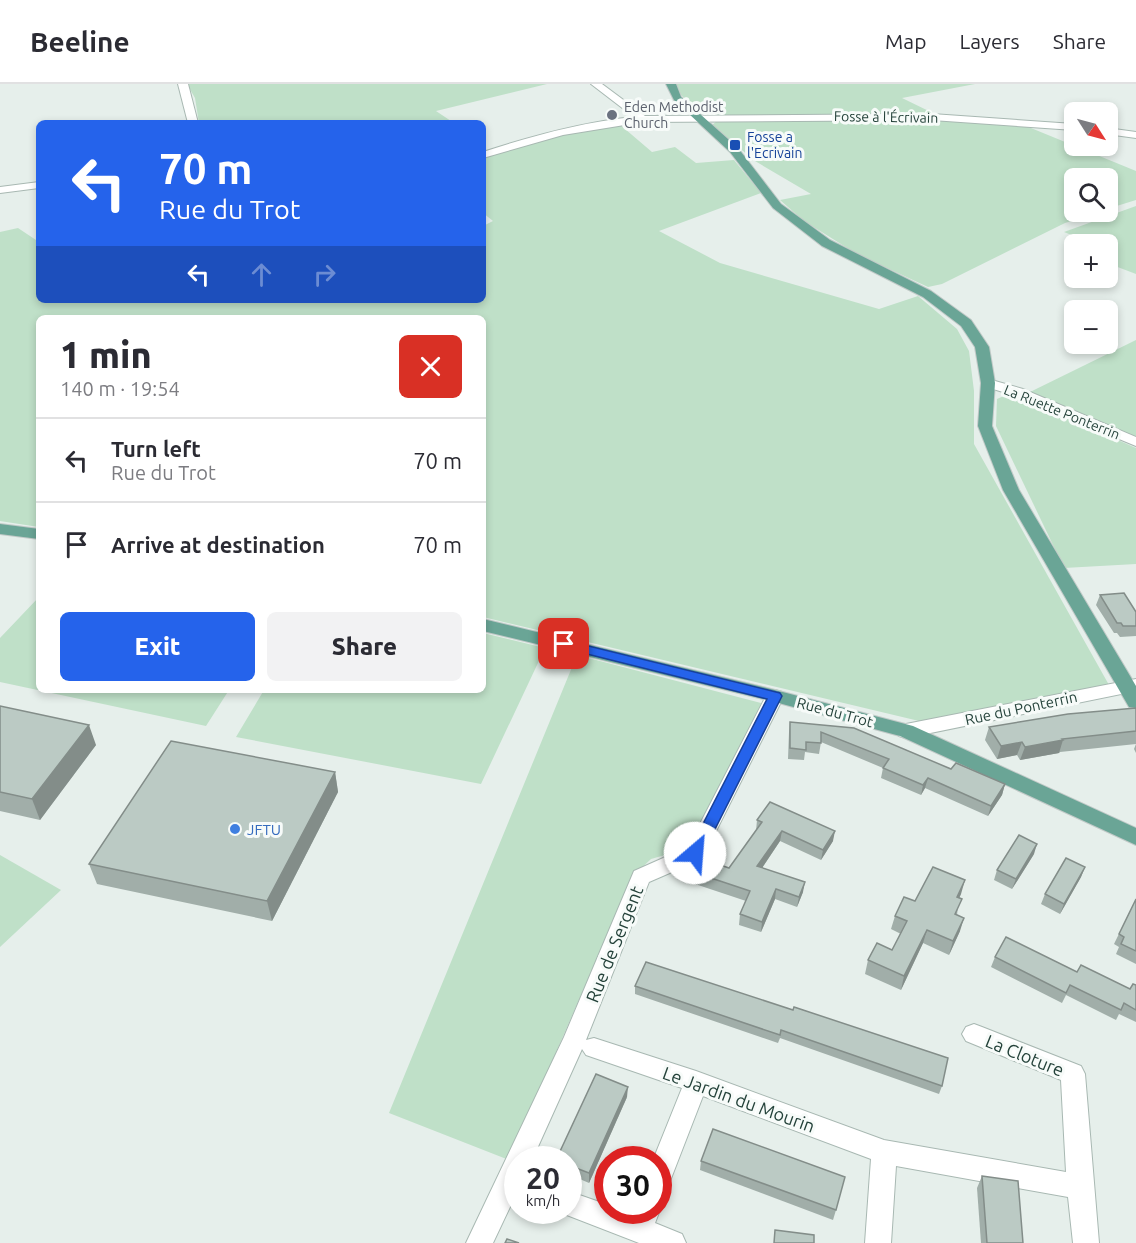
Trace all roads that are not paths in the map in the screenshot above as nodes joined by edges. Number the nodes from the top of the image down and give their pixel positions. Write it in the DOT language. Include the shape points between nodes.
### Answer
graph roads {
  1 [pos="183,84"];
  2 [pos="596,84"];
  3 [pos="671,84"];
  4 [pos="643,119"];
  5 [pos="192,120"];
  6 [pos="698,120"];
  7 [pos="1064,126"];
  8 [pos="1118,133"];
  9 [pos="1136,135"];
  10 [pos="486,154"];
  11 [pos="36,185"];
  12 [pos="0,190"];
  13 [pos="988,383"];
  14 [pos="1136,442"];
  15 [pos="0,529"];
  16 [pos="36,534"];
  17 [pos="486,626"];
  18 [pos="1133,691"];
  19 [pos="775,696"];
  20 [pos="906,731"];
  21 [pos="1136,837"];
  22 [pos="974,1034"];
  23 [pos="594,1048"];
  24 [pos="696,1082"];
  25 [pos="525,1146"];
  26 [pos="671,1146"];
  27 [pos="884,1152"];
  28 [pos="1080,1186"];
  29 [pos="504,1190"];
  30 [pos="648,1224"];
  31 [pos="479,1243"];
  32 [pos="673,1243"];
  33 [pos="878,1243"];
  34 [pos="1086,1243"];
  1 -- 5 [label="street"];
  2 -- 4 [label="street"];
  3 -- 6 [label="main road" via="677,98"];
  4 -- 6 [label="street, Fosse à l'Écrivain"];
  4 -- 10 [label="street, Fosse à l'Écrivain" via="553,133"];
  6 -- 7 [label="street, Fosse à l'Écrivain" via="932,117"];
  6 -- 13 [label="main road" via="734,150 777,206 801,225 826,243 927,294 966,322 982,346"];
  8 -- 9 [label="street"];
  11 -- 12 [label="street"];
  13 -- 14 [label="street, La Ruette Ponterrin"];
  13 -- 18 [label="main road" via="985,426 1011,490"];
  15 -- 16 [label="main road"];
  17 -- 19 [label="main road, Rue du Trot"];
  18 -- 20 [label="street, Rue du Ponterrin"];
  19 -- 20 [label="main road, Rue du Trot"];
  19 -- 25 [label="street, Rue de Sergent" via="695,853 641,877 576,1037"];
  20 -- 21 [label="main road, Rue du Trot"];
  22 -- 28 [label="street, La Cloture" via="1073,1074"];
  23 -- 24 [label="street, Le Jardin du Mourin"];
  24 -- 26 [label="street"];
  24 -- 27 [label="street, Le Jardin du Mourin"];
  27 -- 28 [label="street"];
  27 -- 33 [label="street"];
  28 -- 34 [label="street, La Cloture"];
  29 -- 31 [label="street, Rue de Sergent"];
  30 -- 32 [label="street"];
}
